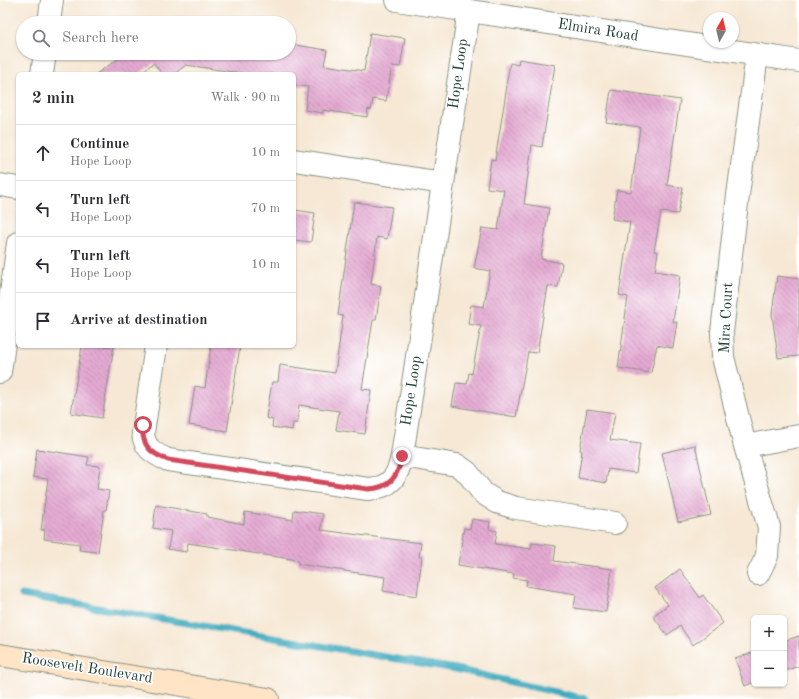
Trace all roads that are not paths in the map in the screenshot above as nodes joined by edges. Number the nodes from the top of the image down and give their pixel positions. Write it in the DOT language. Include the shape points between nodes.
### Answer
graph roads {
  1 [pos="52,0"];
  2 [pos="397,0"];
  3 [pos="468,11"];
  4 [pos="50,16"];
  5 [pos="757,55"];
  6 [pos="44,60"];
  7 [pos="799,61"];
  8 [pos="42,72"];
  9 [pos="296,160"];
  10 [pos="443,183"];
  11 [pos="0,185"];
  12 [pos="16,188"];
  13 [pos="16,257"];
  14 [pos="156,348"];
  15 [pos="0,372"];
  16 [pos="799,436"];
  17 [pos="745,446"];
  18 [pos="402,456"];
  19 [pos="615,523"];
  20 [pos="758,574"];
  21 [pos="0,655"];
  22 [pos="268,699"];
  1 -- 4 [label="street"];
  2 -- 3 [label="street, Elmira Road"];
  3 -- 5 [label="street, Elmira Road"];
  3 -- 10 [label="street, Hope Loop"];
  5 -- 7 [label="street, Elmira Road"];
  5 -- 17 [label="street, Mira Court" via="722,338 723,357"];
  6 -- 8 [label="street"];
  9 -- 10 [label="street"];
  10 -- 18 [label="street, Hope Loop"];
  11 -- 12 [label="street"];
  13 -- 15 [label="street"];
  14 -- 18 [label="street, Hope Loop" via="142,433 147,447 168,460 368,489 382,487 391,481 400,467"];
  16 -- 17 [label="street"];
  17 -- 20 [label="street, Mira Court" via="769,526 767,556"];
  18 -- 19 [label="street" via="457,465 467,472 483,493 502,504"];
  21 -- 22 [label="main road, Roosevelt Boulevard"];
}
